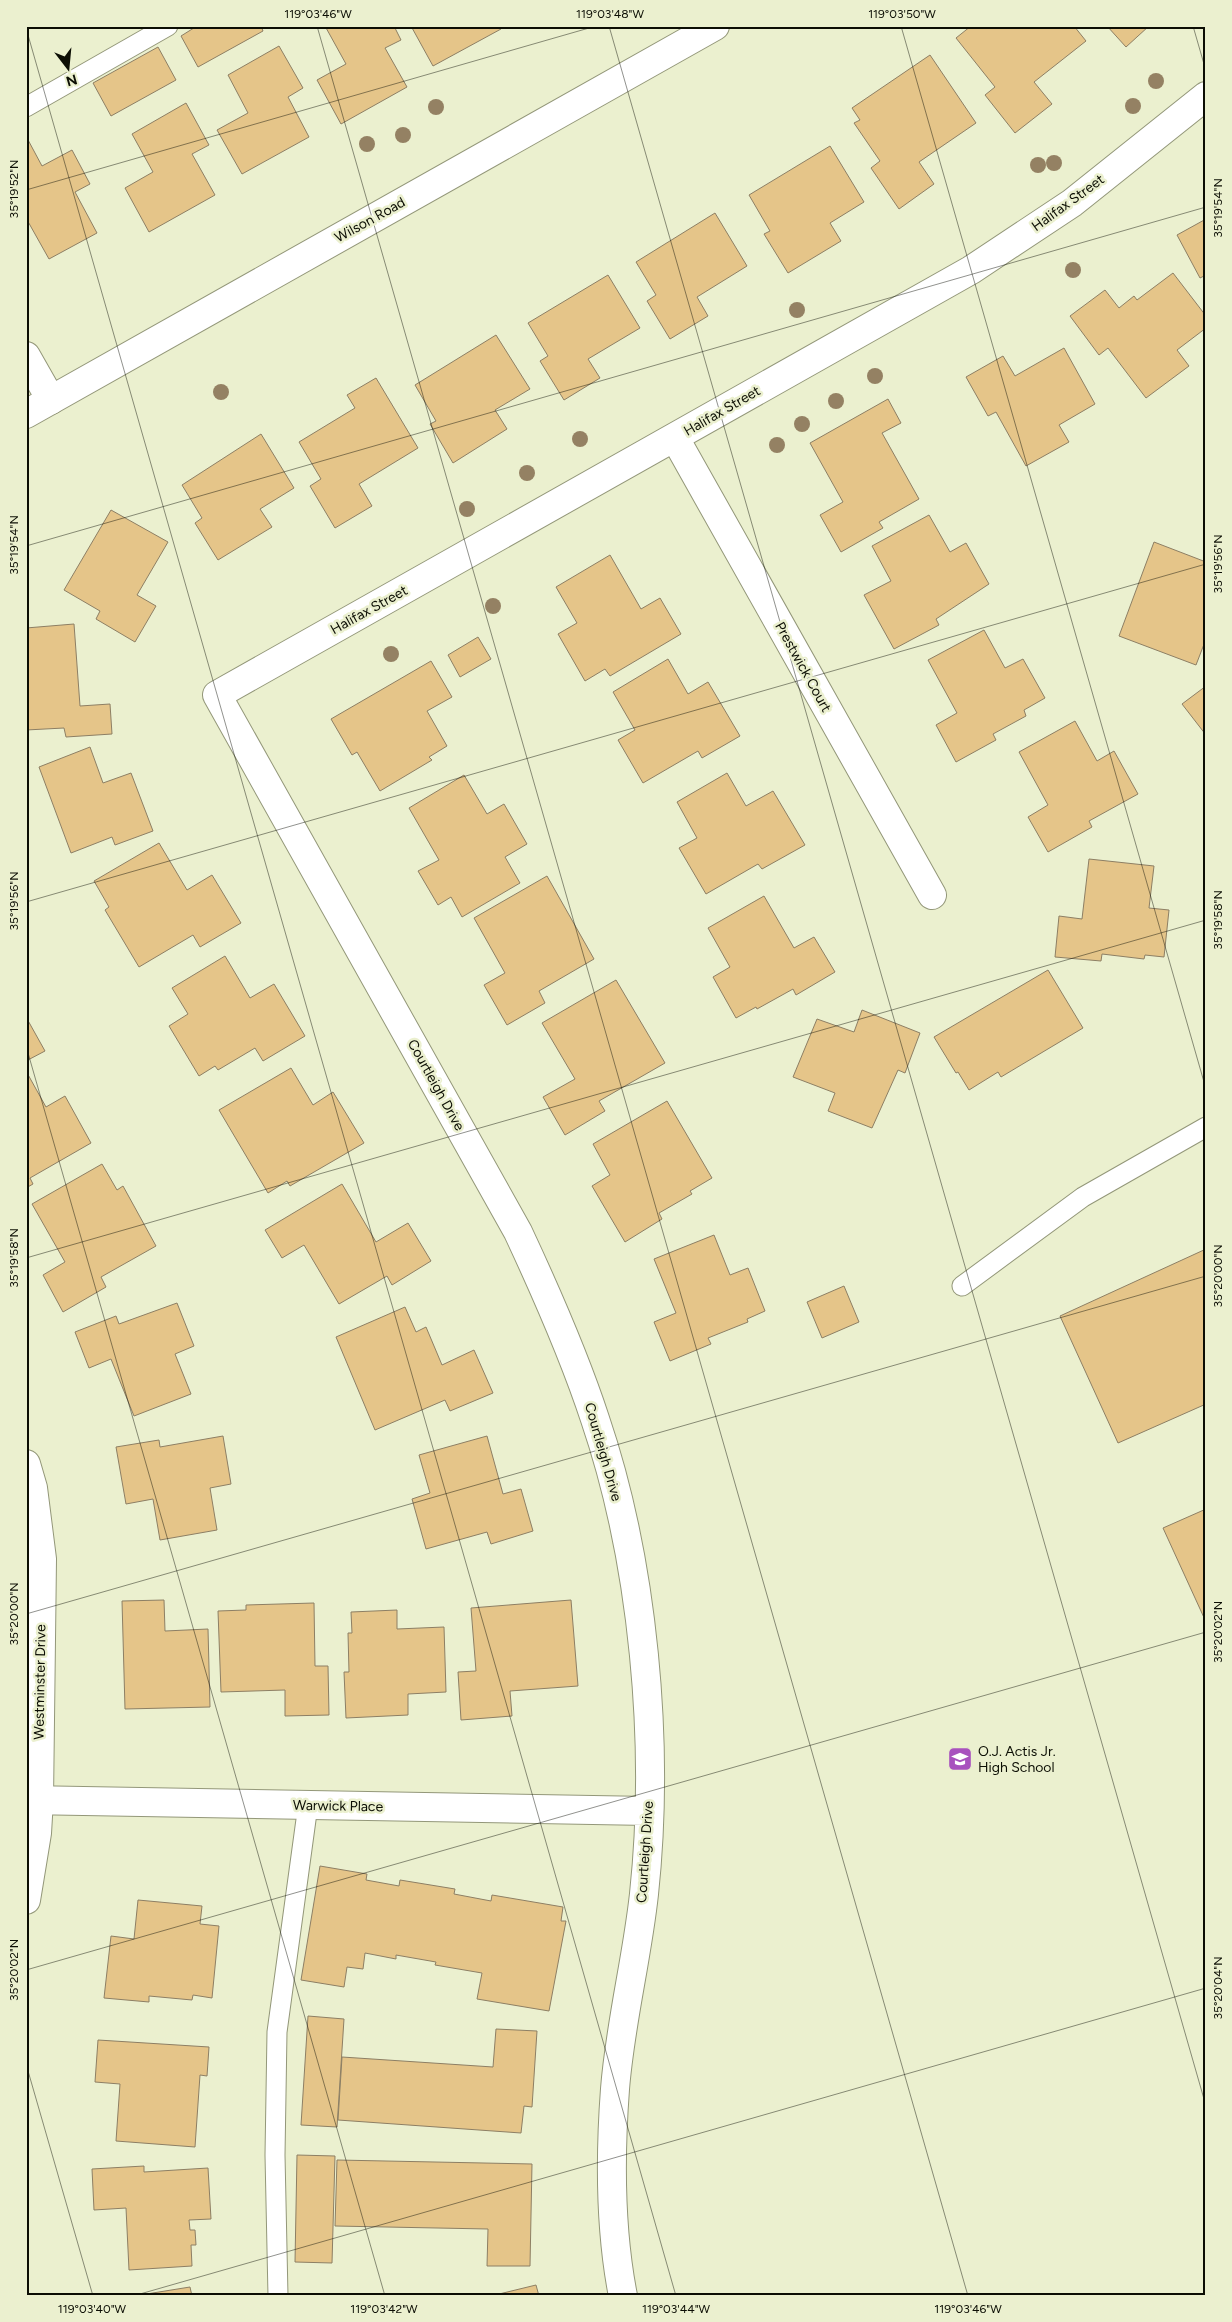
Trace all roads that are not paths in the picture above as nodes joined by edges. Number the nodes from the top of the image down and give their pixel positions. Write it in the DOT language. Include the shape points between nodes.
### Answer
graph roads {
  1 [pos="168,26"];
  2 [pos="715,26"];
  3 [pos="1206,96"];
  4 [pos="26,107"];
  5 [pos="26,356"];
  6 [pos="51,400"];
  7 [pos="26,414"];
  8 [pos="675,438"];
  9 [pos="217,695"];
  10 [pos="932,895"];
  11 [pos="1206,1126"];
  12 [pos="962,1286"];
  13 [pos="26,1464"];
  14 [pos="32,1800"];
  15 [pos="308,1805"];
  16 [pos="649,1811"];
  17 [pos="26,1900"];
  18 [pos="278,2296"];
  19 [pos="623,2296"];
  1 -- 4 [label="lane"];
  2 -- 6 [label="street, Wilson Road"];
  3 -- 8 [label="street, Halifax Street" via="1072,203 971,270"];
  5 -- 6 [label="street"];
  6 -- 7 [label="street, Wilson Road"];
  8 -- 9 [label="street, Halifax Street"];
  8 -- 10 [label="street, Prestwick Court"];
  9 -- 16 [label="street, Courtleigh Drive" via="518,1232 561,1325 596,1422 624,1530 640,1616 649,1719"];
  11 -- 12 [label="lane" via="1083,1197"];
  13 -- 14 [label="street, Westminster Drive" via="33,1488 42,1559"];
  14 -- 15 [label="street, Warwick Place"];
  14 -- 17 [label="street, Westminster Drive" via="37,1832"];
  15 -- 16 [label="street, Warwick Place"];
  15 -- 18 [label="lane" via="277,2032 274,2155"];
  16 -- 19 [label="street, Courtleigh Drive" via="644,1894 616,2087 612,2176"];
}
